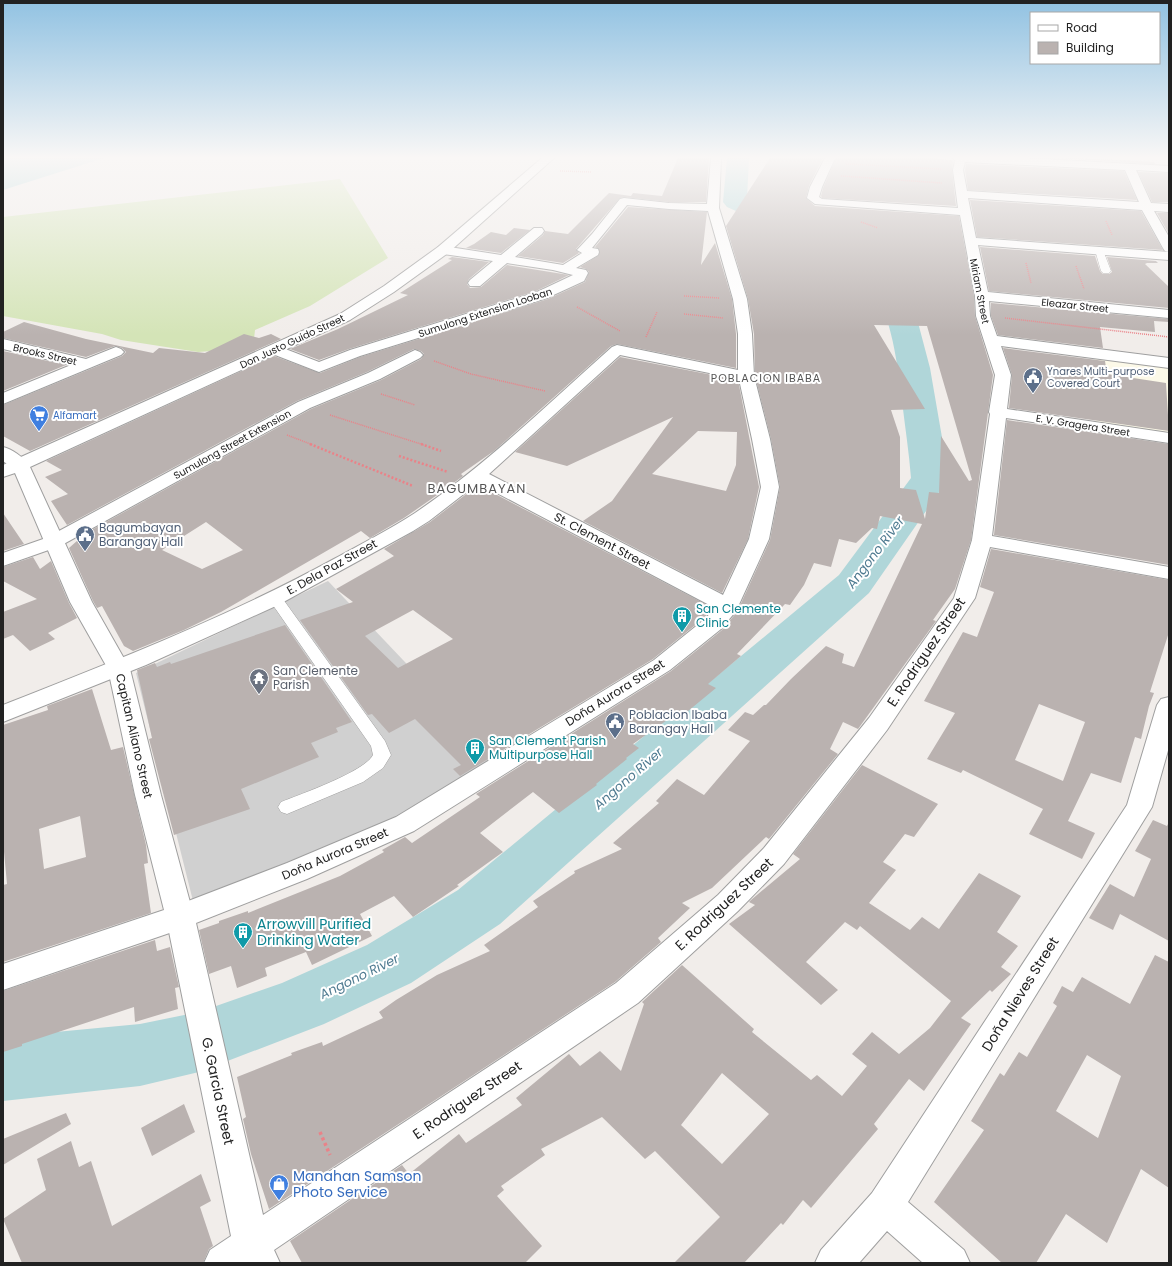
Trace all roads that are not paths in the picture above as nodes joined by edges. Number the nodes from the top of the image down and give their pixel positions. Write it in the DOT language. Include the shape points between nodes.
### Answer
graph roads {
  1 [pos="482,217"];
  2 [pos="612,217"];
  3 [pos="716,217"];
  4 [pos="966,217"];
  5 [pos="1152,217"];
  6 [pos="538,231"];
  7 [pos="970,241"];
  8 [pos="1169,248"];
  9 [pos="444,250"];
  10 [pos="1099,250"];
  11 [pos="1169,256"];
  12 [pos="506,259"];
  13 [pos="565,269"];
  14 [pos="1106,272"];
  15 [pos="475,283"];
  16 [pos="982,296"];
  17 [pos="1169,314"];
  18 [pos="991,340"];
  19 [pos="3,344"];
  20 [pos="275,350"];
  21 [pos="116,352"];
  22 [pos="415,355"];
  23 [pos="1169,363"];
  24 [pos="87,364"];
  25 [pos="1003,375"];
  26 [pos="746,376"];
  27 [pos="3,398"];
  28 [pos="997,412"];
  29 [pos="1169,438"];
  30 [pos="3,452"];
  31 [pos="20,465"];
  32 [pos="3,472"];
  33 [pos="474,477"];
  34 [pos="982,540"];
  35 [pos="53,542"];
  36 [pos="3,560"];
  37 [pos="1169,573"];
  38 [pos="275,598"];
  39 [pos="728,606"];
  40 [pos="119,669"];
  41 [pos="1169,705"];
  42 [pos="3,714"];
  43 [pos="287,807"];
  44 [pos="180,917"];
  45 [pos="3,977"];
  46 [pos="885,1206"];
  47 [pos="245,1257"];
  48 [pos="834,1263"];
  49 [pos="951,1263"];
  1 -- 9 [label="street, Don Justo Guido Street"];
  2 -- 13 [label="street" via="583,250 593,252"];
  3 -- 26 [label="street, Doña Aurora Street" via="744,319"];
  4 -- 7 [label="street, Miriam Street"];
  5 -- 8 [label="street"];
  6 -- 12 [label="street"];
  7 -- 10 [label="street"];
  7 -- 16 [label="street, Miriam Street"];
  9 -- 12 [label="street, Sumulong Extension Looban"];
  9 -- 20 [label="street, Don Justo Guido Street" via="345,317"];
  10 -- 11 [label="street"];
  10 -- 14 [label="lane"];
  12 -- 13 [label="street, Sumulong Extension Looban"];
  12 -- 15 [label="street"];
  13 -- 20 [label="street, Sumulong Extension Looban" via="581,273 579,278 542,295 355,353 319,367"];
  16 -- 17 [label="street, Eleazar Street"];
  16 -- 18 [label="street, Miriam Street" via="983,316"];
  18 -- 23 [label="street"];
  18 -- 25 [label="street, Miriam Street"];
  19 -- 24 [label="street, Brooks Street"];
  20 -- 31 [label="street, Don Justo Guido Street"];
  21 -- 24 [label="street"];
  22 -- 35 [label="street, Sumulong Street Extension" via="354,385 304,405"];
  24 -- 27 [label="street"];
  25 -- 28 [label="street, E. Rodriguez Street"];
  26 -- 33 [label="street, E. Dela Paz Street" via="625,352 566,396"];
  26 -- 39 [label="street, Doña Aurora Street" via="770,487 759,539"];
  28 -- 29 [label="street, E. V. Gragera Street"];
  28 -- 34 [label="street, E. Rodriguez Street"];
  30 -- 31 [label="street"];
  31 -- 32 [label="street, Don Justo Guido Street"];
  31 -- 35 [label="street, Capitan Aliano Street"];
  33 -- 38 [label="street, E. Dela Paz Street" via="421,518"];
  33 -- 39 [label="street, St. Clement Street"];
  34 -- 37 [label="street"];
  34 -- 47 [label="street, E. Rodriguez Street" via="964,598 878,724 774,856 728,903 626,993"];
  35 -- 36 [label="street, Sumulong Street Extension"];
  35 -- 40 [label="street, Capitan Aliano Street" via="81,602"];
  38 -- 40 [label="street, E. Dela Paz Street"];
  38 -- 43 [label="lane" via="379,745 382,755 377,764 357,777"];
  39 -- 44 [label="street, Doña Aurora Street" via="712,624 662,665 405,824 297,871"];
  40 -- 42 [label="street, E. Dela Paz Street"];
  40 -- 44 [label="street, Capitan Aliano Street"];
  41 -- 46 [label="street, Doña Nieves Street" via="1138,807"];
  44 -- 45 [label="street, Doña Aurora Street"];
  44 -- 47 [label="street, G. Garcia Street" via="214,1077"];
  46 -- 48 [label="street, Doña Nieves Street"];
  46 -- 49 [label="street"];
}
